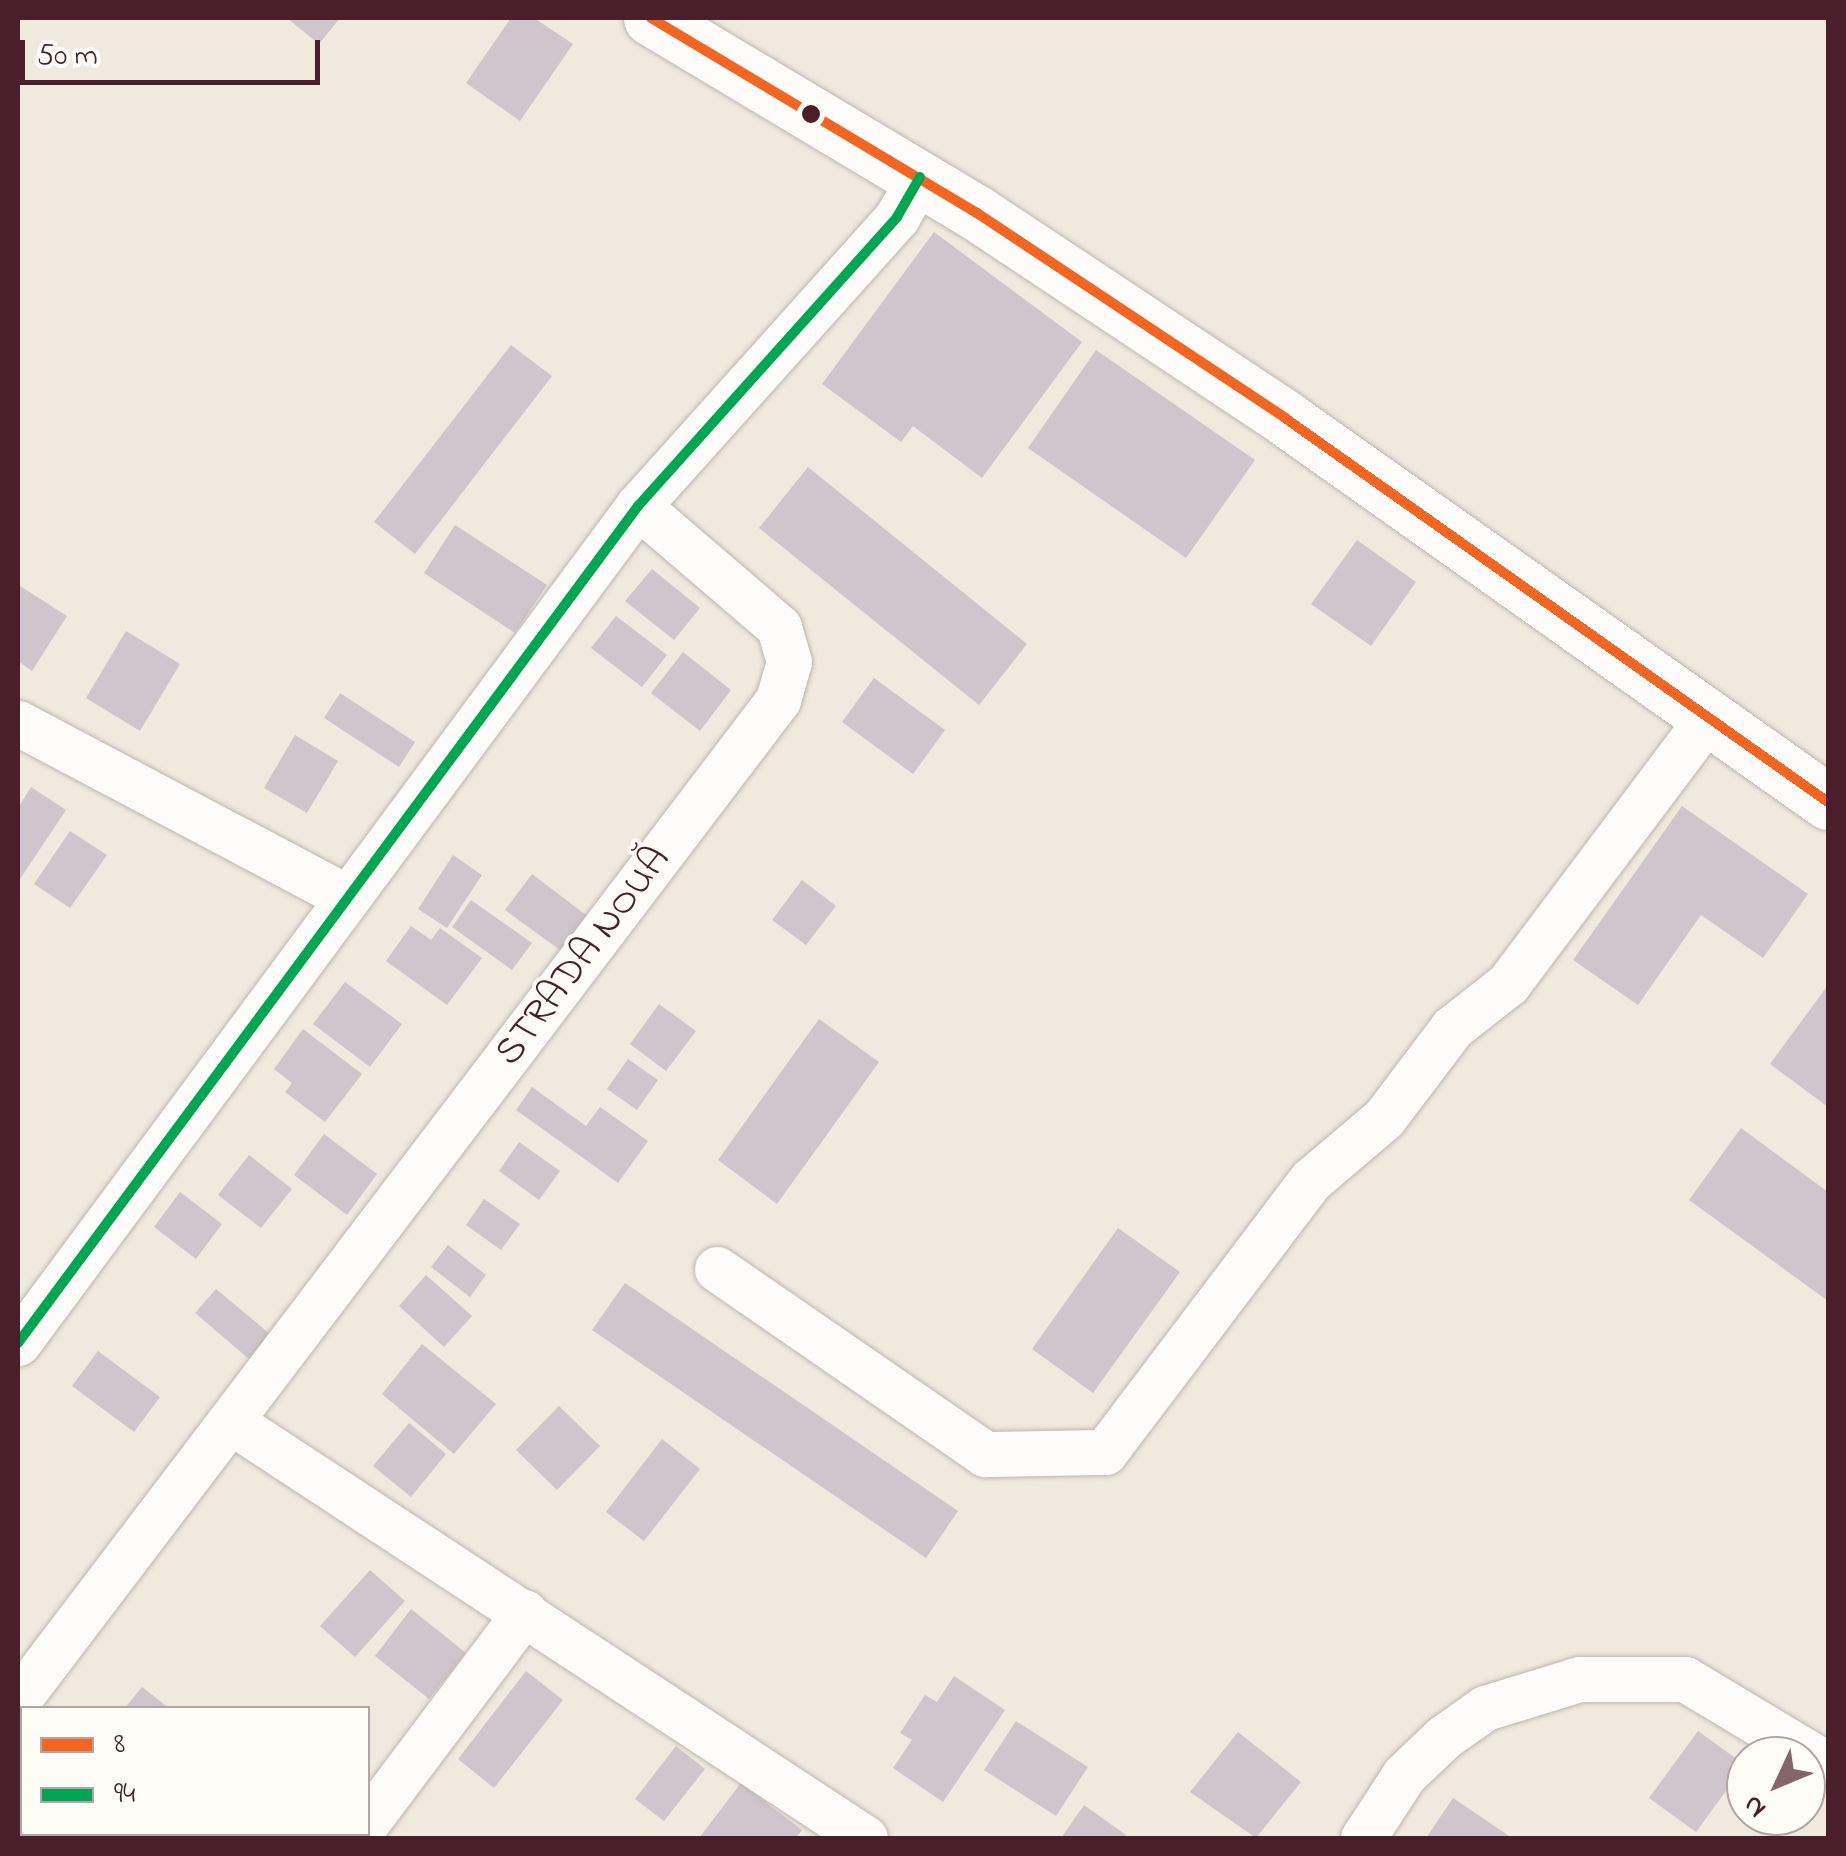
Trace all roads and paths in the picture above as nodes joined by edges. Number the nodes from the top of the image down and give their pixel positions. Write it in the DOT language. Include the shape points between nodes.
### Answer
graph roads {
  1 [pos="651,18"];
  2 [pos="920,177"];
  3 [pos="638,506"];
  4 [pos="1707,719"];
  5 [pos="18,723"];
  6 [pos="1828,802"];
  7 [pos="346,897"];
  8 [pos="717,1269"];
  9 [pos="18,1343"];
  10 [pos="233,1423"];
  11 [pos="525,1612"];
  12 [pos="18,1700"];
  13 [pos="1828,1764"];
  14 [pos="370,1818"];
  15 [pos="865,1838"];
  16 [pos="1362,1838"];
  1 -- 2 [label="main road"];
  2 -- 3 [label="street" via="897,217"];
  2 -- 4 [label="main road" via="1285,418"];
  3 -- 7 [label="street"];
  3 -- 10 [label="street, STRADA NOUĂ" via="779,627 788,662 778,700"];
  4 -- 6 [label="main road"];
  4 -- 8 [label="street" via="1508,984 1452,1028 1384,1118 1311,1180 1104,1452 985,1454"];
  5 -- 7 [label="street"];
  7 -- 9 [label="street"];
  10 -- 11 [label="street"];
  10 -- 12 [label="street, STRADA NOUĂ"];
  11 -- 14 [label="street"];
  11 -- 15 [label="street"];
  13 -- 16 [label="street" via="1720,1693 1650,1672 1578,1678 1485,1708 1404,1775"];
}
